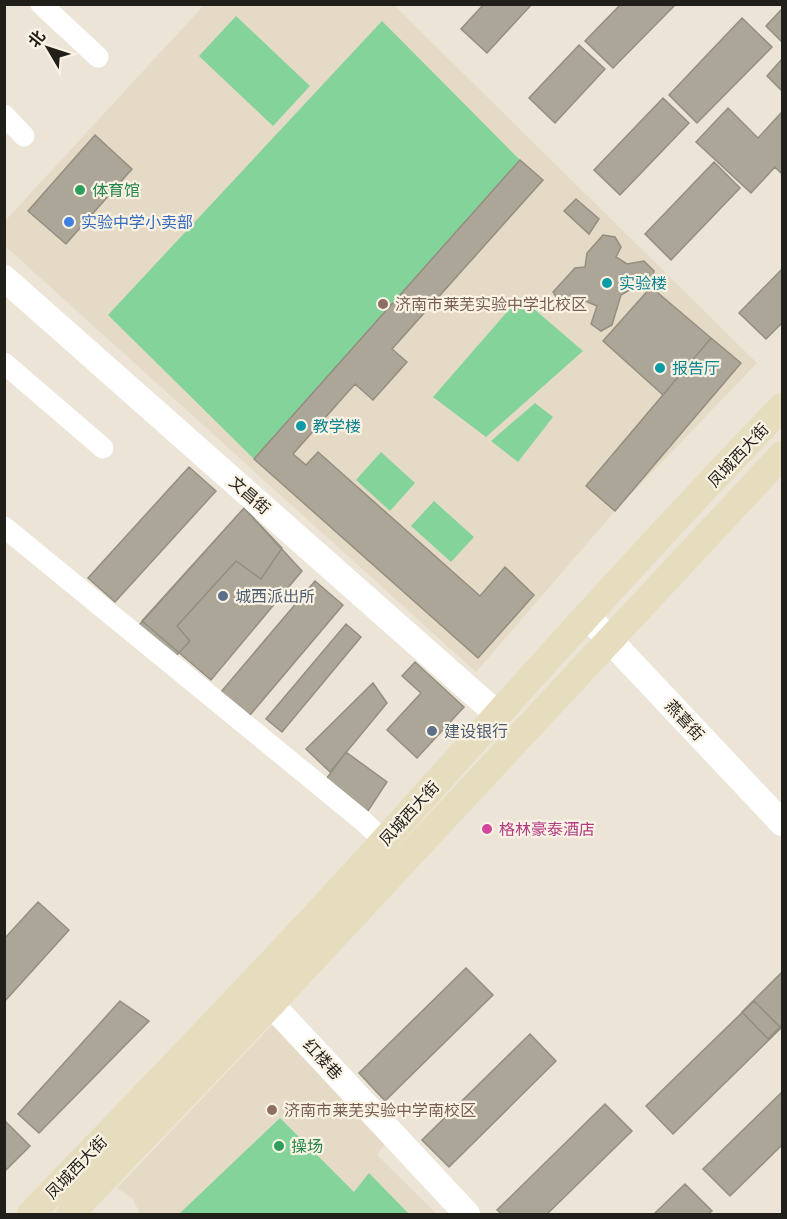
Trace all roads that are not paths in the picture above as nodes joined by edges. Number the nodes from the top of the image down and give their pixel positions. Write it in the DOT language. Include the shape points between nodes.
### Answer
graph roads {
  1 [pos="41,4"];
  2 [pos="98,57"];
  3 [pos="4,116"];
  4 [pos="24,136"];
  5 [pos="4,278"];
  6 [pos="4,363"];
  7 [pos="781,411"];
  8 [pos="103,448"];
  9 [pos="783,455"];
  10 [pos="4,527"];
  11 [pos="587,616"];
  12 [pos="610,641"];
  13 [pos="496,713"];
  14 [pos="783,823"];
  15 [pos="384,841"];
  16 [pos="252,983"];
  17 [pos="271,1004"];
  18 [pos="31,1215"];
  19 [pos="70,1215"];
  20 [pos="467,1215"];
  1 -- 2 [label="street"];
  3 -- 4 [label="street"];
  5 -- 13 [label="street, 文昌街"];
  6 -- 8 [label="street"];
  7 -- 11 [label="main road, 凤城西大街"];
  9 -- 12 [label="main road, 凤城西大街"];
  10 -- 15 [label="street"];
  11 -- 12 [label="street, 燕喜街"];
  11 -- 13 [label="main road, 凤城西大街"];
  12 -- 14 [label="street, 燕喜街"];
  12 -- 17 [label="main road, 凤城西大街"];
  13 -- 15 [label="main road, 凤城西大街"];
  15 -- 16 [label="main road, 凤城西大街"];
  16 -- 17 [label="street, 红楼巷"];
  16 -- 18 [label="main road, 凤城西大街"];
  17 -- 19 [label="main road, 凤城西大街"];
  17 -- 20 [label="street, 红楼巷"];
}
